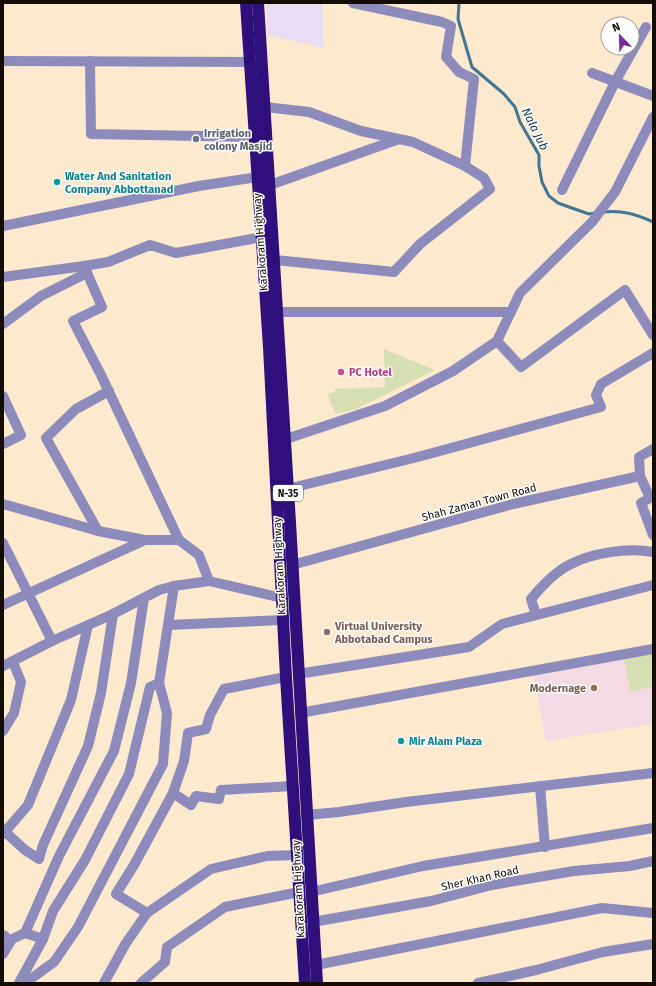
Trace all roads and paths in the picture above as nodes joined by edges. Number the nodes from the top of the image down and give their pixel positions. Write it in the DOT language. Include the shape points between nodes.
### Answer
graph roads {
  1 [pos="246,3"];
  2 [pos="258,3"];
  3 [pos="356,3"];
  4 [pos="646,27"];
  5 [pos="3,61"];
  6 [pos="90,61"];
  7 [pos="250,62"];
  8 [pos="592,74"];
  9 [pos="615,82"];
  10 [pos="653,96"];
  11 [pos="265,107"];
  12 [pos="653,117"];
  13 [pos="256,137"];
  14 [pos="399,139"];
  15 [pos="464,166"];
  16 [pos="258,177"];
  17 [pos="270,185"];
  18 [pos="562,190"];
  19 [pos="3,226"];
  20 [pos="262,237"];
  21 [pos="275,260"];
  22 [pos="86,270"];
  23 [pos="3,276"];
  24 [pos="278,312"];
  25 [pos="511,312"];
  26 [pos="3,324"];
  27 [pos="653,335"];
  28 [pos="497,341"];
  29 [pos="653,353"];
  30 [pos="109,391"];
  31 [pos="3,396"];
  32 [pos="286,439"];
  33 [pos="3,444"];
  34 [pos="653,449"];
  35 [pos="640,476"];
  36 [pos="288,489"];
  37 [pos="3,504"];
  38 [pos="98,531"];
  39 [pos="653,535"];
  40 [pos="145,540"];
  41 [pos="179,540"];
  42 [pos="4,546"];
  43 [pos="653,552"];
  44 [pos="292,565"];
  45 [pos="209,581"];
  46 [pos="653,585"];
  47 [pos="174,586"];
  48 [pos="29,594"];
  49 [pos="144,598"];
  50 [pos="282,598"];
  51 [pos="3,605"];
  52 [pos="113,614"];
  53 [pos="536,616"];
  54 [pos="283,620"];
  55 [pos="88,625"];
  56 [pos="168,625"];
  57 [pos="52,641"];
  58 [pos="653,649"];
  59 [pos="13,662"];
  60 [pos="3,666"];
  61 [pos="292,675"];
  62 [pos="159,683"];
  63 [pos="293,693"];
  64 [pos="300,713"];
  65 [pos="3,731"];
  66 [pos="653,773"];
  67 [pos="293,786"];
  68 [pos="540,786"];
  69 [pos="173,793"];
  70 [pos="307,815"];
  71 [pos="653,828"];
  72 [pos="4,832"];
  73 [pos="546,846"];
  74 [pos="297,855"];
  75 [pos="653,861"];
  76 [pos="305,892"];
  77 [pos="147,913"];
  78 [pos="653,913"];
  79 [pos="313,922"];
  80 [pos="25,932"];
  81 [pos="43,939"];
  82 [pos="653,944"];
  83 [pos="3,954"];
  84 [pos="316,965"];
  85 [pos="19,983"];
  86 [pos="25,983"];
  87 [pos="104,983"];
  88 [pos="141,983"];
  89 [pos="305,983"];
  90 [pos="317,983"];
  91 [pos="478,983"];
  1 -- 7 [label="highway, Karakoram Highway / N-35"];
  2 -- 11 [label="highway, Karakoram Highway / N-35"];
  3 -- 15 [label="street" via="451,26 446,57 459,72 474,79"];
  4 -- 9 [label="street"];
  5 -- 6 [label="street"];
  6 -- 7 [label="street"];
  6 -- 13 [label="street" via="91,134"];
  7 -- 13 [label="highway, Karakoram Highway / N-35"];
  8 -- 9 [label="street"];
  9 -- 10 [label="street"];
  9 -- 18 [label="street"];
  11 -- 14 [label="street" via="309,112 361,131"];
  11 -- 17 [label="highway, Karakoram Highway / N-35"];
  12 -- 25 [label="street" via="615,192 595,219 520,293"];
  13 -- 16 [label="highway, Karakoram Highway / N-35"];
  14 -- 15 [label="street" via="413,142"];
  14 -- 17 [label="street"];
  15 -- 21 [label="street" via="484,178 490,189 420,244 394,272"];
  16 -- 19 [label="street" via="199,186"];
  16 -- 20 [label="highway, Karakoram Highway / N-35"];
  17 -- 21 [label="highway, Karakoram Highway / N-35"];
  20 -- 22 [label="street" via="176,254 150,244"];
  20 -- 50 [label="highway, Karakoram Highway / N-35"];
  21 -- 24 [label="highway, Karakoram Highway / N-35"];
  22 -- 23 [label="street"];
  22 -- 26 [label="street" via="41,296"];
  22 -- 30 [label="street" via="102,307 73,321"];
  24 -- 25 [label="street"];
  24 -- 32 [label="highway, Karakoram Highway / N-35"];
  25 -- 28 [label="street"];
  27 -- 28 [label="street" via="625,290 521,367"];
  28 -- 32 [label="street" via="453,371 385,406"];
  29 -- 36 [label="street" via="602,384 596,395 601,407"];
  30 -- 38 [label="street" via="76,409 46,438"];
  30 -- 41 [label="street"];
  31 -- 33 [label="street" via="21,435"];
  32 -- 36 [label="highway, Karakoram Highway / N-35"];
  34 -- 35 [label="street" via="639,457"];
  35 -- 39 [label="street" via="650,498 641,503"];
  35 -- 44 [label="street, Shah Zaman Town Road" via="512,504"];
  36 -- 44 [label="highway, Karakoram Highway / N-35"];
  37 -- 38 [label="street"];
  38 -- 40 [label="street"];
  40 -- 41 [label="street"];
  40 -- 48 [label="street"];
  41 -- 45 [label="street" via="199,555"];
  42 -- 48 [label="street"];
  43 -- 53 [label="street" via="605,552 569,565 531,599"];
  44 -- 61 [label="highway, Karakoram Highway / N-35"];
  45 -- 47 [label="street"];
  45 -- 50 [label="street"];
  46 -- 53 [label="street"];
  47 -- 49 [label="street"];
  47 -- 56 [label="street"];
  48 -- 51 [label="street"];
  48 -- 57 [label="street"];
  49 -- 52 [label="street"];
  49 -- 80 [label="street" via="131,683 114,751 59,856"];
  50 -- 54 [label="highway, Karakoram Highway / N-35"];
  52 -- 55 [label="street"];
  52 -- 72 [label="street" via="101,693 88,746 39,859"];
  53 -- 61 [label="street" via="502,624 470,647"];
  54 -- 56 [label="street"];
  54 -- 61 [label="highway, Karakoram Highway / N-35"];
  55 -- 57 [label="street"];
  55 -- 72 [label="street" via="71,700 28,805"];
  56 -- 62 [label="street"];
  57 -- 59 [label="street"];
  58 -- 64 [label="street"];
  59 -- 60 [label="street"];
  59 -- 65 [label="street" via="21,682 14,713"];
  61 -- 63 [label="highway, Karakoram Highway / N-35"];
  61 -- 69 [label="street" via="224,689 210,715 206,729 188,733 184,761"];
  62 -- 81 [label="street" via="150,687 129,774 85,860 53,911"];
  62 -- 86 [label="street" via="167,712 163,764 78,927 54,962"];
  63 -- 64 [label="highway, Karakoram Highway / N-35"];
  63 -- 67 [label="highway, Karakoram Highway / N-35"];
  64 -- 70 [label="highway, Karakoram Highway / N-35"];
  66 -- 68 [label="street"];
  67 -- 69 [label="street" via="221,790 219,799 196,796 191,804"];
  67 -- 74 [label="highway, Karakoram Highway / N-35"];
  68 -- 70 [label="street"];
  68 -- 73 [label="street"];
  69 -- 77 [label="street" via="116,894"];
  70 -- 76 [label="highway, Karakoram Highway / N-35"];
  71 -- 73 [label="street"];
  73 -- 76 [label="street" via="423,866"];
  74 -- 76 [label="highway, Karakoram Highway / N-35"];
  74 -- 77 [label="street" via="267,856 211,869"];
  75 -- 79 [label="street, Sher Khan Road" via="492,885 431,901"];
  76 -- 79 [label="highway, Karakoram Highway / N-35"];
  76 -- 88 [label="street" via="225,907 167,947 166,962"];
  76 -- 89 [label="highway, Karakoram Highway / N-35"];
  77 -- 87 [label="street" via="126,943"];
  78 -- 84 [label="street" via="602,908"];
  79 -- 84 [label="highway, Karakoram Highway / N-35"];
  80 -- 81 [label="street"];
  80 -- 83 [label="street" via="12,939"];
  81 -- 85 [label="street"];
  82 -- 91 [label="street" via="603,952"];
  84 -- 90 [label="highway, Karakoram Highway / N-35"];
}
